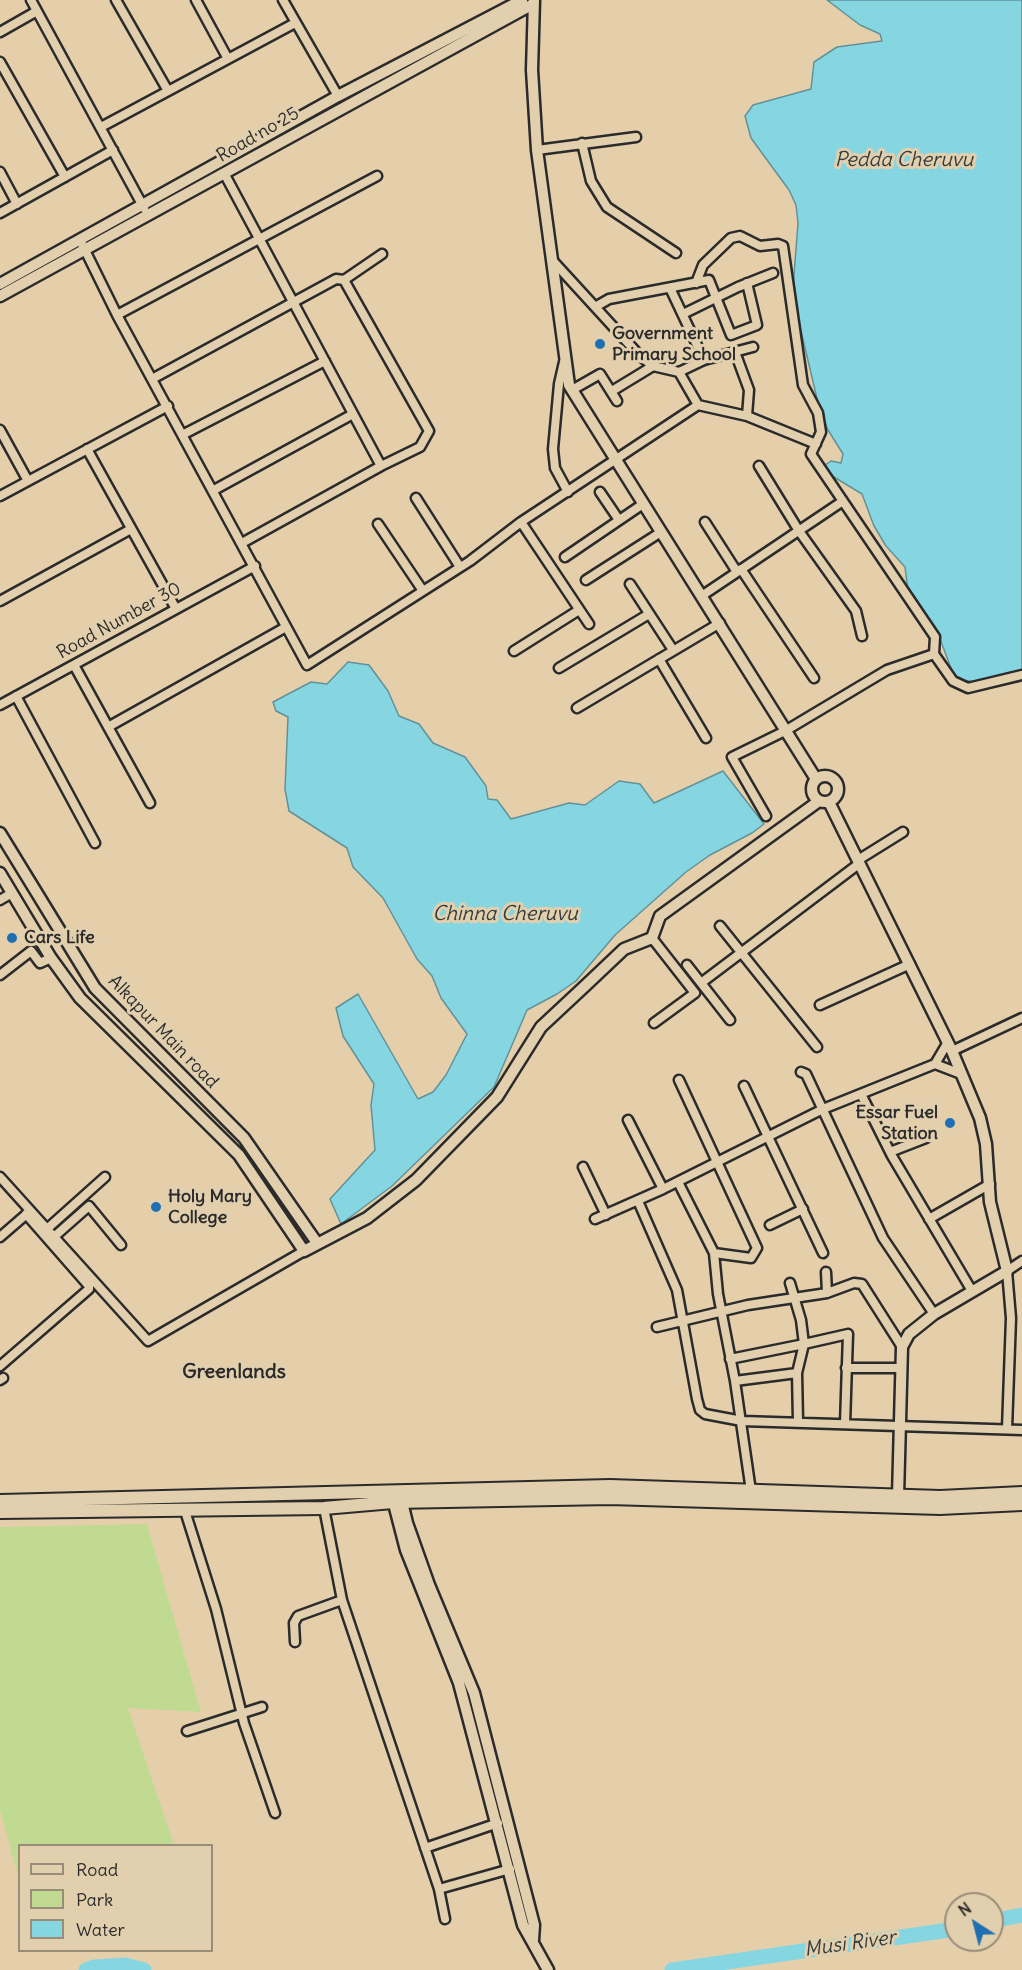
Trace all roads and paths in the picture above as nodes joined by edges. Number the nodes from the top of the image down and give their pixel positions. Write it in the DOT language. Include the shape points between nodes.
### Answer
graph roads {
  1 [pos="31,0"];
  2 [pos="116,0"];
  3 [pos="196,0"];
  4 [pos="283,0"];
  5 [pos="522,0"];
  6 [pos="534,2"];
  7 [pos="37,11"];
  8 [pos="296,23"];
  9 [pos="0,32"];
  10 [pos="228,59"];
  11 [pos="0,62"];
  12 [pos="406,66"];
  13 [pos="168,91"];
  14 [pos="338,96"];
  15 [pos="101,127"];
  16 [pos="636,136"];
  17 [pos="582,143"];
  18 [pos="113,150"];
  19 [pos="537,150"];
  20 [pos="0,172"];
  21 [pos="224,173"];
  22 [pos="377,176"];
  23 [pos="65,177"];
  24 [pos="17,204"];
  25 [pos="143,206"];
  26 [pos="0,213"];
  27 [pos="148,216"];
  28 [pos="259,238"];
  29 [pos="83,246"];
  30 [pos="676,253"];
  31 [pos="382,255"];
  32 [pos="553,261"];
  33 [pos="773,273"];
  34 [pos="344,279"];
  35 [pos="696,283"];
  36 [pos="747,283"];
  37 [pos="0,284"];
  38 [pos="670,288"];
  39 [pos="0,296"];
  40 [pos="716,298"];
  41 [pos="294,303"];
  42 [pos="595,307"];
  43 [pos="683,314"];
  44 [pos="117,315"];
  45 [pos="753,347"];
  46 [pos="735,352"];
  47 [pos="565,358"];
  48 [pos="704,360"];
  49 [pos="325,361"];
  50 [pos="653,366"];
  51 [pos="679,372"];
  52 [pos="153,379"];
  53 [pos="572,390"];
  54 [pos="612,392"];
  55 [pos="617,401"];
  56 [pos="698,405"];
  57 [pos="168,406"];
  58 [pos="353,414"];
  59 [pos="747,416"];
  60 [pos="0,429"];
  61 [pos="184,434"];
  62 [pos="816,444"];
  63 [pos="87,449"];
  64 [pos="614,460"];
  65 [pos="381,466"];
  66 [pos="759,466"];
  67 [pos="28,481"];
  68 [pos="214,490"];
  69 [pos="568,492"];
  70 [pos="600,492"];
  71 [pos="0,496"];
  72 [pos="416,498"];
  73 [pos="843,501"];
  74 [pos="643,504"];
  75 [pos="619,520"];
  76 [pos="521,522"];
  77 [pos="705,522"];
  78 [pos="378,524"];
  79 [pos="131,529"];
  80 [pos="798,531"];
  81 [pos="661,532"];
  82 [pos="242,543"];
  83 [pos="565,557"];
  84 [pos="255,566"];
  85 [pos="460,567"];
  86 [pos="739,571"];
  87 [pos="586,580"];
  88 [pos="630,584"];
  89 [pos="423,591"];
  90 [pos="703,595"];
  91 [pos="0,601"];
  92 [pos="176,609"];
  93 [pos="579,610"];
  94 [pos="649,614"];
  95 [pos="720,623"];
  96 [pos="588,624"];
  97 [pos="286,627"];
  98 [pos="862,636"];
  99 [pos="673,650"];
  100 [pos="514,651"];
  101 [pos="934,654"];
  102 [pos="659,659"];
  103 [pos="74,664"];
  104 [pos="559,668"];
  105 [pos="1022,675"];
  106 [pos="814,678"];
  107 [pos="16,696"];
  108 [pos="0,705"];
  109 [pos="577,708"];
  110 [pos="108,727"];
  111 [pos="785,731"];
  112 [pos="706,738"];
  113 [pos="816,779"];
  114 [pos="824,802"];
  115 [pos="150,803"];
  116 [pos="766,816"];
  117 [pos="903,832"];
  118 [pos="0,833"];
  119 [pos="95,843"];
  120 [pos="859,862"];
  121 [pos="0,873"];
  122 [pos="12,893"];
  123 [pos="0,900"];
  124 [pos="720,926"];
  125 [pos="652,938"];
  126 [pos="741,952"];
  127 [pos="51,958"];
  128 [pos="910,964"];
  129 [pos="687,965"];
  130 [pos="0,975"];
  131 [pos="701,983"];
  132 [pos="100,994"];
  133 [pos="820,1005"];
  134 [pos="87,1006"];
  135 [pos="1022,1018"];
  136 [pos="730,1020"];
  137 [pos="654,1023"];
  138 [pos="818,1047"];
  139 [pos="950,1047"];
  140 [pos="934,1064"];
  141 [pos="801,1072"];
  142 [pos="961,1074"];
  143 [pos="679,1080"];
  144 [pos="744,1086"];
  145 [pos="861,1094"];
  146 [pos="823,1109"];
  147 [pos="628,1120"];
  148 [pos="768,1136"];
  149 [pos="926,1138"];
  150 [pos="890,1152"];
  151 [pos="716,1162"];
  152 [pos="583,1167"];
  153 [pos="0,1177"];
  154 [pos="105,1177"];
  155 [pos="678,1182"];
  156 [pos="990,1184"];
  157 [pos="663,1189"];
  158 [pos="638,1201"];
  159 [pos="803,1209"];
  160 [pos="29,1212"];
  161 [pos="606,1215"];
  162 [pos="929,1219"];
  163 [pos="595,1220"];
  164 [pos="770,1225"];
  165 [pos="48,1228"];
  166 [pos="55,1236"];
  167 [pos="0,1237"];
  168 [pos="317,1243"];
  169 [pos="122,1245"];
  170 [pos="304,1251"];
  171 [pos="714,1253"];
  172 [pos="824,1253"];
  173 [pos="1022,1262"];
  174 [pos="1007,1271"];
  175 [pos="826,1272"];
  176 [pos="790,1283"];
  177 [pos="972,1291"];
  178 [pos="827,1293"];
  179 [pos="795,1298"];
  180 [pos="721,1312"];
  181 [pos="934,1314"];
  182 [pos="683,1321"];
  183 [pos="657,1327"];
  184 [pos="804,1344"];
  185 [pos="902,1347"];
  186 [pos="730,1359"];
  187 [pos="0,1366"];
  188 [pos="846,1368"];
  189 [pos="902,1368"];
  190 [pos="796,1373"];
  191 [pos="735,1381"];
  192 [pos="742,1421"];
  193 [pos="798,1421"];
  194 [pos="845,1424"];
  195 [pos="901,1426"];
  196 [pos="1006,1429"];
  197 [pos="1022,1430"];
  198 [pos="751,1491"];
  199 [pos="1022,1492"];
  200 [pos="396,1496"];
  201 [pos="898,1496"];
  202 [pos="0,1501"];
  203 [pos="1022,1504"];
  204 [pos="324,1508"];
  205 [pos="185,1511"];
  206 [pos="0,1512"];
  207 [pos="342,1600"];
  208 [pos="295,1642"];
  209 [pos="261,1707"];
  210 [pos="242,1713"];
  211 [pos="187,1731"];
  212 [pos="489,1773"];
  213 [pos="275,1813"];
  214 [pos="498,1823"];
  215 [pos="425,1848"];
  216 [pos="510,1869"];
  217 [pos="439,1889"];
  218 [pos="445,1919"];
  219 [pos="533,1940"];
  220 [pos="546,1965"];
  1 -- 7 [label="street"];
  2 -- 13 [label="street"];
  3 -- 10 [label="street"];
  4 -- 8 [label="street"];
  5 -- 12 [label="street, Road no 25"];
  6 -- 12 [label="street, Road no 25"];
  6 -- 19 [label="street" via="532,70"];
  7 -- 9 [label="street"];
  7 -- 15 [label="street"];
  8 -- 10 [label="street"];
  8 -- 14 [label="street"];
  10 -- 13 [label="street"];
  11 -- 23 [label="street"];
  12 -- 14 [label="street, Road no 25"];
  12 -- 21 [label="street, Road no 25"];
  13 -- 15 [label="street"];
  14 -- 25 [label="street, Road no 25"];
  15 -- 18 [label="street"];
  16 -- 17 [label="street"];
  17 -- 19 [label="street"];
  17 -- 30 [label="street" via="591,181 607,207"];
  18 -- 23 [label="street"];
  18 -- 25 [label="street"];
  19 -- 32 [label="street"];
  20 -- 24 [label="street"];
  21 -- 27 [label="street, Road no 25"];
  21 -- 28 [label="street"];
  22 -- 28 [label="street"];
  23 -- 24 [label="street"];
  24 -- 26 [label="street"];
  25 -- 27 [label="street"];
  25 -- 29 [label="street, Road no 25"];
  27 -- 29 [label="street, Road no 25"];
  28 -- 41 [label="street"];
  28 -- 44 [label="street"];
  29 -- 37 [label="street, Road no 25"];
  29 -- 39 [label="street, Road no 25"];
  29 -- 44 [label="street"];
  31 -- 34 [label="street"];
  32 -- 42 [label="street"];
  32 -- 47 [label="street"];
  33 -- 36 [label="street"];
  34 -- 41 [label="street" via="336,279"];
  34 -- 65 [label="street" via="429,431 420,447"];
  35 -- 38 [label="street"];
  35 -- 40 [label="street" via="709,280"];
  35 -- 62 [label="street" via="703,265 731,238 740,236 760,246 783,246 803,385 818,413 821,432"];
  36 -- 40 [label="street"];
  36 -- 40 [label="street" via="757,325 731,335"];
  38 -- 42 [label="street" via="609,299"];
  38 -- 43 [label="street"];
  40 -- 43 [label="street"];
  41 -- 49 [label="street"];
  41 -- 52 [label="street"];
  42 -- 50 [label="street"];
  43 -- 48 [label="street"];
  44 -- 52 [label="street"];
  45 -- 46 [label="street"];
  46 -- 48 [label="street"];
  46 -- 59 [label="street" via="749,390"];
  47 -- 53 [label="street"];
  47 -- 69 [label="street" via="553,449 555,468"];
  48 -- 51 [label="street"];
  49 -- 58 [label="street"];
  49 -- 61 [label="street"];
  50 -- 51 [label="street"];
  50 -- 54 [label="street"];
  51 -- 56 [label="street"];
  52 -- 57 [label="street"];
  53 -- 54 [label="street" via="600,374"];
  53 -- 64 [label="street"];
  54 -- 55 [label="street"];
  56 -- 59 [label="street"];
  56 -- 64 [label="street"];
  57 -- 61 [label="street"];
  57 -- 63 [label="street"];
  58 -- 65 [label="street"];
  58 -- 68 [label="street"];
  59 -- 62 [label="street"];
  60 -- 67 [label="street"];
  61 -- 68 [label="street"];
  62 -- 73 [label="street" via="812,454"];
  63 -- 67 [label="street"];
  63 -- 79 [label="street"];
  64 -- 69 [label="street"];
  64 -- 74 [label="street"];
  65 -- 82 [label="street"];
  66 -- 80 [label="street"];
  67 -- 71 [label="street"];
  68 -- 82 [label="street"];
  69 -- 76 [label="street"];
  70 -- 75 [label="street"];
  72 -- 85 [label="street"];
  73 -- 80 [label="street"];
  73 -- 101 [label="street" via="935,637"];
  74 -- 75 [label="street"];
  74 -- 81 [label="street"];
  75 -- 83 [label="street"];
  76 -- 85 [label="street"];
  76 -- 93 [label="street"];
  77 -- 86 [label="street"];
  78 -- 89 [label="street"];
  79 -- 91 [label="street"];
  79 -- 92 [label="street"];
  80 -- 86 [label="street"];
  80 -- 98 [label="street" via="856,611"];
  81 -- 87 [label="street"];
  81 -- 90 [label="street"];
  82 -- 84 [label="street"];
  84 -- 92 [label="street, Road Number 30"];
  84 -- 97 [label="street"];
  85 -- 89 [label="street"];
  86 -- 90 [label="street"];
  86 -- 106 [label="street"];
  88 -- 94 [label="street"];
  89 -- 97 [label="street" via="307,665"];
  90 -- 95 [label="street"];
  92 -- 103 [label="street, Road Number 30"];
  93 -- 96 [label="street"];
  93 -- 100 [label="street"];
  94 -- 99 [label="street"];
  94 -- 104 [label="street"];
  95 -- 99 [label="street"];
  95 -- 111 [label="street"];
  97 -- 110 [label="street"];
  99 -- 102 [label="street"];
  101 -- 105 [label="street" via="953,681 968,688"];
  101 -- 111 [label="street" via="887,670"];
  102 -- 109 [label="street"];
  102 -- 112 [label="street"];
  103 -- 107 [label="street, Road Number 30"];
  103 -- 110 [label="street"];
  107 -- 108 [label="street, Road Number 30"];
  107 -- 119 [label="street"];
  110 -- 115 [label="street"];
  111 -- 113 [label="street"];
  111 -- 116 [label="street" via="732,756"];
  113 -- 114 [label="street" via="812,791"];
  113 -- 114 [label="street" via="827,776 837,783 838,792"];
  114 -- 120 [label="street"];
  114 -- 125 [label="street" via="660,916"];
  117 -- 120 [label="street"];
  118 -- 132 [label="street, Alkapur Main road"];
  120 -- 126 [label="street"];
  120 -- 128 [label="street"];
  121 -- 122 [label="street, Alkapur Main road"];
  122 -- 123 [label="street"];
  122 -- 127 [label="street, Alkapur Main road"];
  124 -- 126 [label="street"];
  125 -- 137 [label="street" via="695,993"];
  125 -- 168 [label="street" via="624,949 541,1028 497,1097 416,1180 367,1218"];
  126 -- 131 [label="street"];
  126 -- 138 [label="street"];
  127 -- 130 [label="street" via="40,963 31,951"];
  127 -- 134 [label="street, Alkapur Main road"];
  128 -- 133 [label="street"];
  128 -- 139 [label="street"];
  129 -- 131 [label="street"];
  131 -- 136 [label="street"];
  132 -- 134 [label="street"];
  132 -- 168 [label="street, Alkapur Main road" via="244,1138"];
  134 -- 170 [label="street, Alkapur Main road" via="238,1155"];
  135 -- 139 [label="street"];
  139 -- 140 [label="street"];
  139 -- 142 [label="street"];
  140 -- 142 [label="street"];
  140 -- 145 [label="street"];
  141 -- 146 [label="street" via="806,1074"];
  142 -- 156 [label="street" via="982,1125"];
  143 -- 151 [label="street"];
  144 -- 148 [label="street"];
  145 -- 146 [label="street"];
  145 -- 150 [label="street"];
  146 -- 148 [label="street"];
  146 -- 181 [label="street" via="883,1238"];
  147 -- 157 [label="street"];
  148 -- 151 [label="street"];
  148 -- 159 [label="street"];
  149 -- 150 [label="street"];
  150 -- 162 [label="street"];
  151 -- 155 [label="street"];
  151 -- 171 [label="street" via="757,1248 751,1258"];
  152 -- 161 [label="street"];
  153 -- 160 [label="street"];
  154 -- 165 [label="street"];
  155 -- 157 [label="street"];
  155 -- 171 [label="street"];
  156 -- 162 [label="street"];
  156 -- 174 [label="street" via="990,1202"];
  157 -- 158 [label="street"];
  158 -- 161 [label="street"];
  158 -- 182 [label="street" via="674,1283"];
  159 -- 164 [label="street"];
  159 -- 172 [label="street"];
  160 -- 165 [label="street"];
  160 -- 167 [label="street"];
  160 -- 187 [label="street" via="89,1286"];
  161 -- 163 [label="street"];
  162 -- 177 [label="street"];
  165 -- 166 [label="street"];
  166 -- 169 [label="street" via="89,1206"];
  166 -- 170 [label="street" via="148,1341"];
  168 -- 170 [label="street"];
  171 -- 180 [label="street"];
  173 -- 174 [label="street"];
  174 -- 177 [label="street"];
  174 -- 196 [label="street" via="1011,1318"];
  175 -- 178 [label="street"];
  176 -- 179 [label="street"];
  177 -- 181 [label="street"];
  178 -- 179 [label="street"];
  178 -- 185 [label="street" via="862,1284"];
  179 -- 180 [label="street"];
  179 -- 184 [label="street"];
  180 -- 182 [label="street"];
  180 -- 186 [label="street"];
  181 -- 185 [label="street" via="909,1334"];
  182 -- 183 [label="street"];
  182 -- 192 [label="street" via="700,1410"];
  184 -- 186 [label="street"];
  184 -- 188 [label="street" via="848,1334"];
  184 -- 190 [label="street"];
  185 -- 189 [label="street"];
  186 -- 191 [label="street"];
  188 -- 189 [label="street"];
  188 -- 194 [label="street"];
  189 -- 195 [label="street"];
  190 -- 191 [label="street"];
  190 -- 193 [label="street"];
  191 -- 192 [label="street"];
  192 -- 193 [label="street"];
  192 -- 198 [label="street"];
  193 -- 194 [label="street"];
  194 -- 195 [label="street"];
  195 -- 196 [label="street"];
  195 -- 201 [label="street"];
  196 -- 197 [label="street"];
  198 -- 200 [label="main road" via="610,1486"];
  198 -- 201 [label="main road"];
  199 -- 201 [label="main road"];
  200 -- 202 [label="main road"];
  200 -- 203 [label="main road" via="940,1508"];
  200 -- 204 [label="main road"];
  200 -- 212 [label="street" via="414,1556 463,1679"];
  204 -- 205 [label="main road"];
  204 -- 207 [label="street"];
  205 -- 206 [label="main road"];
  205 -- 210 [label="street" via="216,1609"];
  207 -- 208 [label="street" via="298,1616 294,1623"];
  207 -- 215 [label="street"];
  209 -- 210 [label="street"];
  210 -- 211 [label="street"];
  210 -- 213 [label="street"];
  212 -- 214 [label="street"];
  212 -- 219 [label="street" via="534,1925"];
  214 -- 215 [label="street"];
  214 -- 216 [label="street"];
  215 -- 217 [label="street"];
  216 -- 217 [label="street"];
  216 -- 219 [label="street" via="523,1925"];
  217 -- 218 [label="street"];
  219 -- 220 [label="street"];
}
